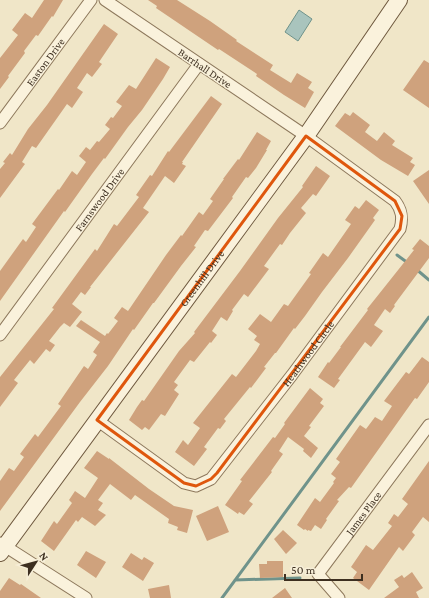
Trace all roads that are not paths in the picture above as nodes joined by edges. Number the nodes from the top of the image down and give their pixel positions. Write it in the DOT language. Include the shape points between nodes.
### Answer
graph roads {
  1 [pos="91,0"];
  2 [pos="105,0"];
  3 [pos="399,0"];
  4 [pos="199,64"];
  5 [pos="0,123"];
  6 [pos="306,136"];
  7 [pos="0,336"];
  8 [pos="98,420"];
  9 [pos="429,425"];
  10 [pos="2,547"];
  11 [pos="86,598"];
  12 [pos="340,598"];
  1 -- 5 [label="street, Easton Drive"];
  2 -- 4 [label="street, Barrhall Drive"];
  3 -- 6 [label="street, Greenhill Drive"];
  4 -- 6 [label="street, Barrhall Drive"];
  4 -- 7 [label="street, Farnswood Drive"];
  6 -- 8 [label="street, Greenhill Drive"];
  6 -- 8 [label="street, Heathwood Circle" via="395,201 402,216 400,229 211,479 196,486 184,483"];
  8 -- 10 [label="street, Greenhill Drive"];
  9 -- 12 [label="street, James Place" via="318,574"];
  10 -- 11 [label="street"];
}
